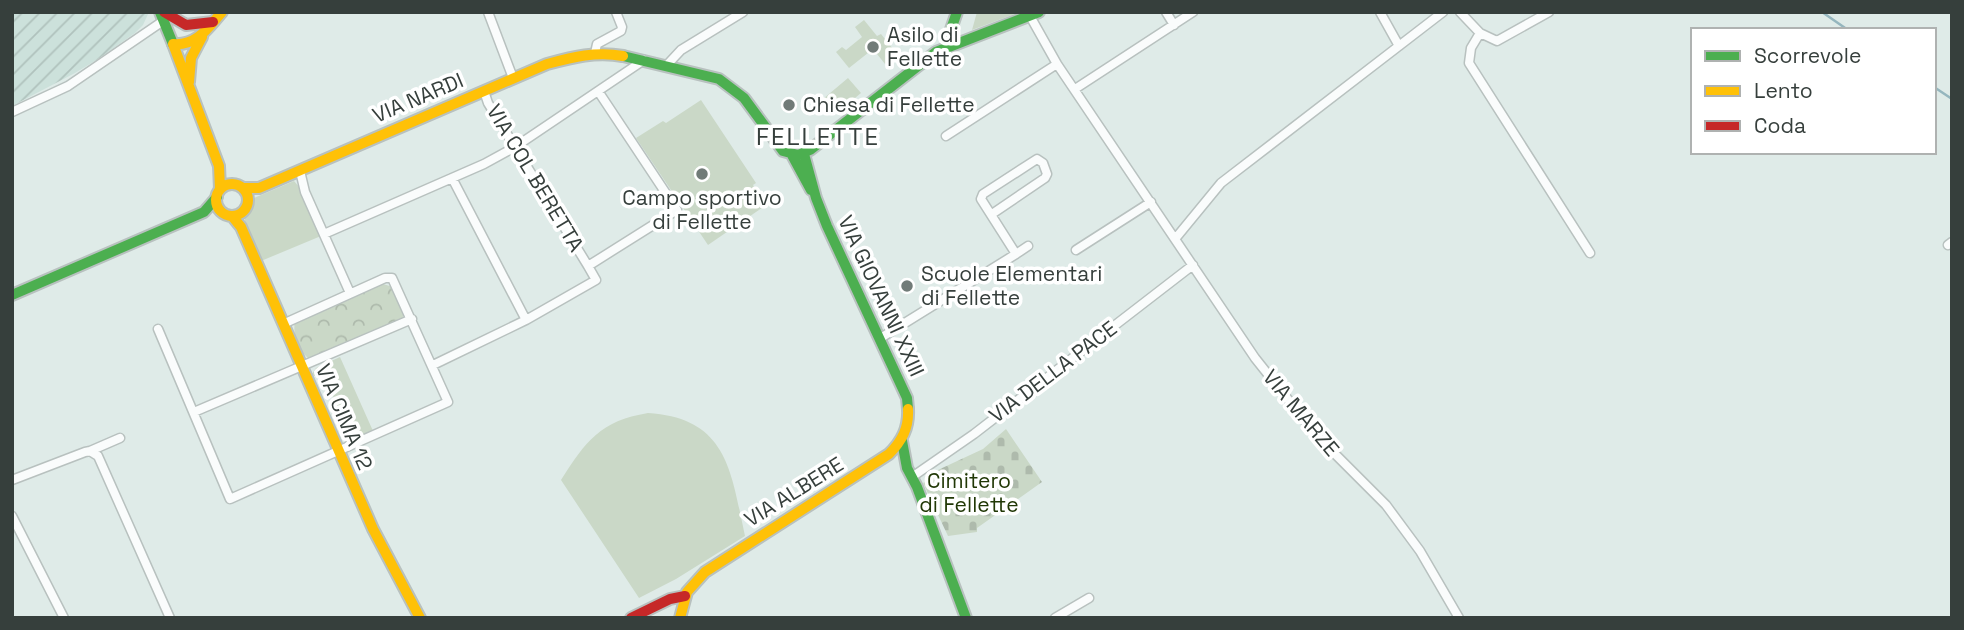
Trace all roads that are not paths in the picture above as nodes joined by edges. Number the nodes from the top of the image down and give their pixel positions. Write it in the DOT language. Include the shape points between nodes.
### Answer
graph roads {
  1 [pos="222,12"];
  2 [pos="488,12"];
  3 [pos="616,12"];
  4 [pos="743,12"];
  5 [pos="957,12"];
  6 [pos="1166,12"];
  7 [pos="1193,12"];
  8 [pos="1380,12"];
  9 [pos="1443,12"];
  10 [pos="1460,12"];
  11 [pos="1549,12"];
  12 [pos="1035,14"];
  13 [pos="162,15"];
  14 [pos="213,22"];
  15 [pos="1174,24"];
  16 [pos="1480,33"];
  17 [pos="202,37"];
  18 [pos="173,44"];
  19 [pos="950,45"];
  20 [pos="1399,46"];
  21 [pos="595,53"];
  22 [pos="644,60"];
  23 [pos="1058,64"];
  24 [pos="667,65"];
  25 [pos="513,78"];
  26 [pos="189,88"];
  27 [pos="1075,89"];
  28 [pos="484,91"];
  29 [pos="598,91"];
  30 [pos="12,112"];
  31 [pos="946,136"];
  32 [pos="826,138"];
  33 [pos="515,148"];
  34 [pos="798,154"];
  35 [pos="219,166"];
  36 [pos="300,171"];
  37 [pos="452,178"];
  38 [pos="813,183"];
  39 [pos="239,186"];
  40 [pos="259,188"];
  41 [pos="219,193"];
  42 [pos="816,198"];
  43 [pos="248,200"];
  44 [pos="1151,202"];
  45 [pos="204,212"];
  46 [pos="232,214"];
  47 [pos="992,214"];
  48 [pos="324,234"];
  49 [pos="1175,239"];
  50 [pos="1028,246"];
  51 [pos="1076,250"];
  52 [pos="1590,253"];
  53 [pos="1016,254"];
  54 [pos="587,265"];
  55 [pos="1194,265"];
  56 [pos="350,293"];
  57 [pos="12,295"];
  58 [pos="412,319"];
  59 [pos="526,320"];
  60 [pos="282,324"];
  61 [pos="158,329"];
  62 [pos="879,339"];
  63 [pos="433,365"];
  64 [pos="302,367"];
  65 [pos="194,412"];
  66 [pos="907,426"];
  67 [pos="120,438"];
  68 [pos="902,441"];
  69 [pos="90,451"];
  70 [pos="338,452"];
  71 [pos="889,454"];
  72 [pos="909,472"];
  73 [pos="12,480"];
  74 [pos="12,516"];
  75 [pos="685,596"];
  76 [pos="1089,598"];
  77 [pos="64,618"];
  78 [pos="170,618"];
  79 [pos="420,618"];
  80 [pos="631,618"];
  81 [pos="680,618"];
  82 [pos="966,618"];
  83 [pos="1055,618"];
  84 [pos="1459,618"];
  1 -- 14 [label="main road"];
  2 -- 25 [label="street"];
  3 -- 21 [label="street" via="621,31 597,44"];
  4 -- 24 [label="street" via="681,50"];
  5 -- 19 [label="main road"];
  6 -- 15 [label="street"];
  7 -- 15 [label="street"];
  8 -- 20 [label="street"];
  9 -- 20 [label="street"];
  10 -- 16 [label="street"];
  11 -- 16 [label="street" via="1497,41"];
  12 -- 19 [label="main road"];
  12 -- 23 [label="street, VIA MARZE"];
  13 -- 14 [label="main road" via="186,25"];
  13 -- 18 [label="main road"];
  13 -- 30 [label="street" via="68,86"];
  14 -- 17 [label="main road"];
  14 -- 18 [label="main road"];
  15 -- 27 [label="street"];
  16 -- 52 [label="street" via="1469,63"];
  17 -- 18 [label="main road"];
  17 -- 26 [label="main road" via="191,58"];
  18 -- 26 [label="main road"];
  19 -- 32 [label="main road" via="914,67"];
  20 -- 49 [label="street" via="1221,183"];
  21 -- 22 [label="main road, VIA GIOVANNI XXIII"];
  21 -- 25 [label="main road, VIA NARDI"];
  22 -- 24 [label="main road, VIA GIOVANNI XXIII"];
  22 -- 29 [label="street"];
  23 -- 27 [label="street, VIA MARZE"];
  23 -- 31 [label="street"];
  24 -- 34 [label="main road, VIA GIOVANNI XXIII" via="713,77 733,88 783,151"];
  25 -- 28 [label="main road, VIA NARDI"];
  26 -- 35 [label="main road"];
  27 -- 44 [label="street, VIA MARZE"];
  28 -- 33 [label="street, VIA COL BERETTA"];
  28 -- 36 [label="main road, VIA NARDI"];
  29 -- 33 [label="street"];
  29 -- 54 [label="street" via="677,209"];
  32 -- 34 [label="main road"];
  32 -- 38 [label="main road, VIA GIOVANNI XXIII" via="817,156"];
  33 -- 37 [label="street"];
  33 -- 54 [label="street, VIA COL BERETTA"];
  34 -- 38 [label="main road, VIA GIOVANNI XXIII"];
  34 -- 42 [label="main road"];
  35 -- 39 [label="main road"];
  35 -- 41 [label="main road"];
  36 -- 40 [label="main road, VIA NARDI"];
  36 -- 48 [label="street"];
  37 -- 48 [label="street"];
  37 -- 59 [label="street"];
  38 -- 42 [label="main road, VIA GIOVANNI XXIII"];
  39 -- 40 [label="main road"];
  39 -- 41 [label="main road" via="227,185"];
  39 -- 43 [label="main road"];
  40 -- 43 [label="main road"];
  41 -- 45 [label="main road"];
  41 -- 46 [label="main road" via="217,204"];
  42 -- 62 [label="main road, VIA GIOVANNI XXIII"];
  43 -- 46 [label="main road"];
  44 -- 49 [label="street, VIA MARZE"];
  44 -- 51 [label="street"];
  45 -- 46 [label="main road"];
  45 -- 57 [label="main road"];
  46 -- 60 [label="main road, VIA CIMA 12"];
  47 -- 47 [label="street" via="1045,178 1043,163 1037,159 983,194 981,199"];
  47 -- 53 [label="street"];
  48 -- 56 [label="street"];
  49 -- 55 [label="street, VIA MARZE"];
  50 -- 53 [label="street"];
  53 -- 62 [label="street"];
  54 -- 59 [label="street" via="596,280"];
  55 -- 72 [label="street, VIA DELLA PACE" via="974,434"];
  55 -- 84 [label="street, VIA MARZE" via="1263,368 1420,551"];
  56 -- 58 [label="street" via="392,278"];
  56 -- 60 [label="street"];
  58 -- 63 [label="street"];
  58 -- 64 [label="street"];
  59 -- 63 [label="street"];
  60 -- 64 [label="main road, VIA CIMA 12"];
  61 -- 65 [label="street"];
  62 -- 66 [label="main road, VIA GIOVANNI XXIII" via="906,398"];
  63 -- 70 [label="street" via="448,402"];
  64 -- 65 [label="street"];
  64 -- 70 [label="main road, VIA CIMA 12"];
  65 -- 70 [label="street" via="230,499"];
  66 -- 68 [label="main road, VIA ALBERE"];
  67 -- 69 [label="street"];
  68 -- 71 [label="main road, VIA ALBERE"];
  68 -- 72 [label="main road"];
  69 -- 73 [label="street"];
  69 -- 78 [label="street" via="100,460"];
  70 -- 79 [label="main road, VIA CIMA 12"];
  71 -- 72 [label="main road"];
  71 -- 75 [label="main road, VIA ALBERE" via="713,566"];
  72 -- 82 [label="main road"];
  74 -- 77 [label="street"];
  75 -- 80 [label="main road" via="670,598"];
  75 -- 81 [label="main road, VIA ALBERE"];
  76 -- 83 [label="street"];
}
